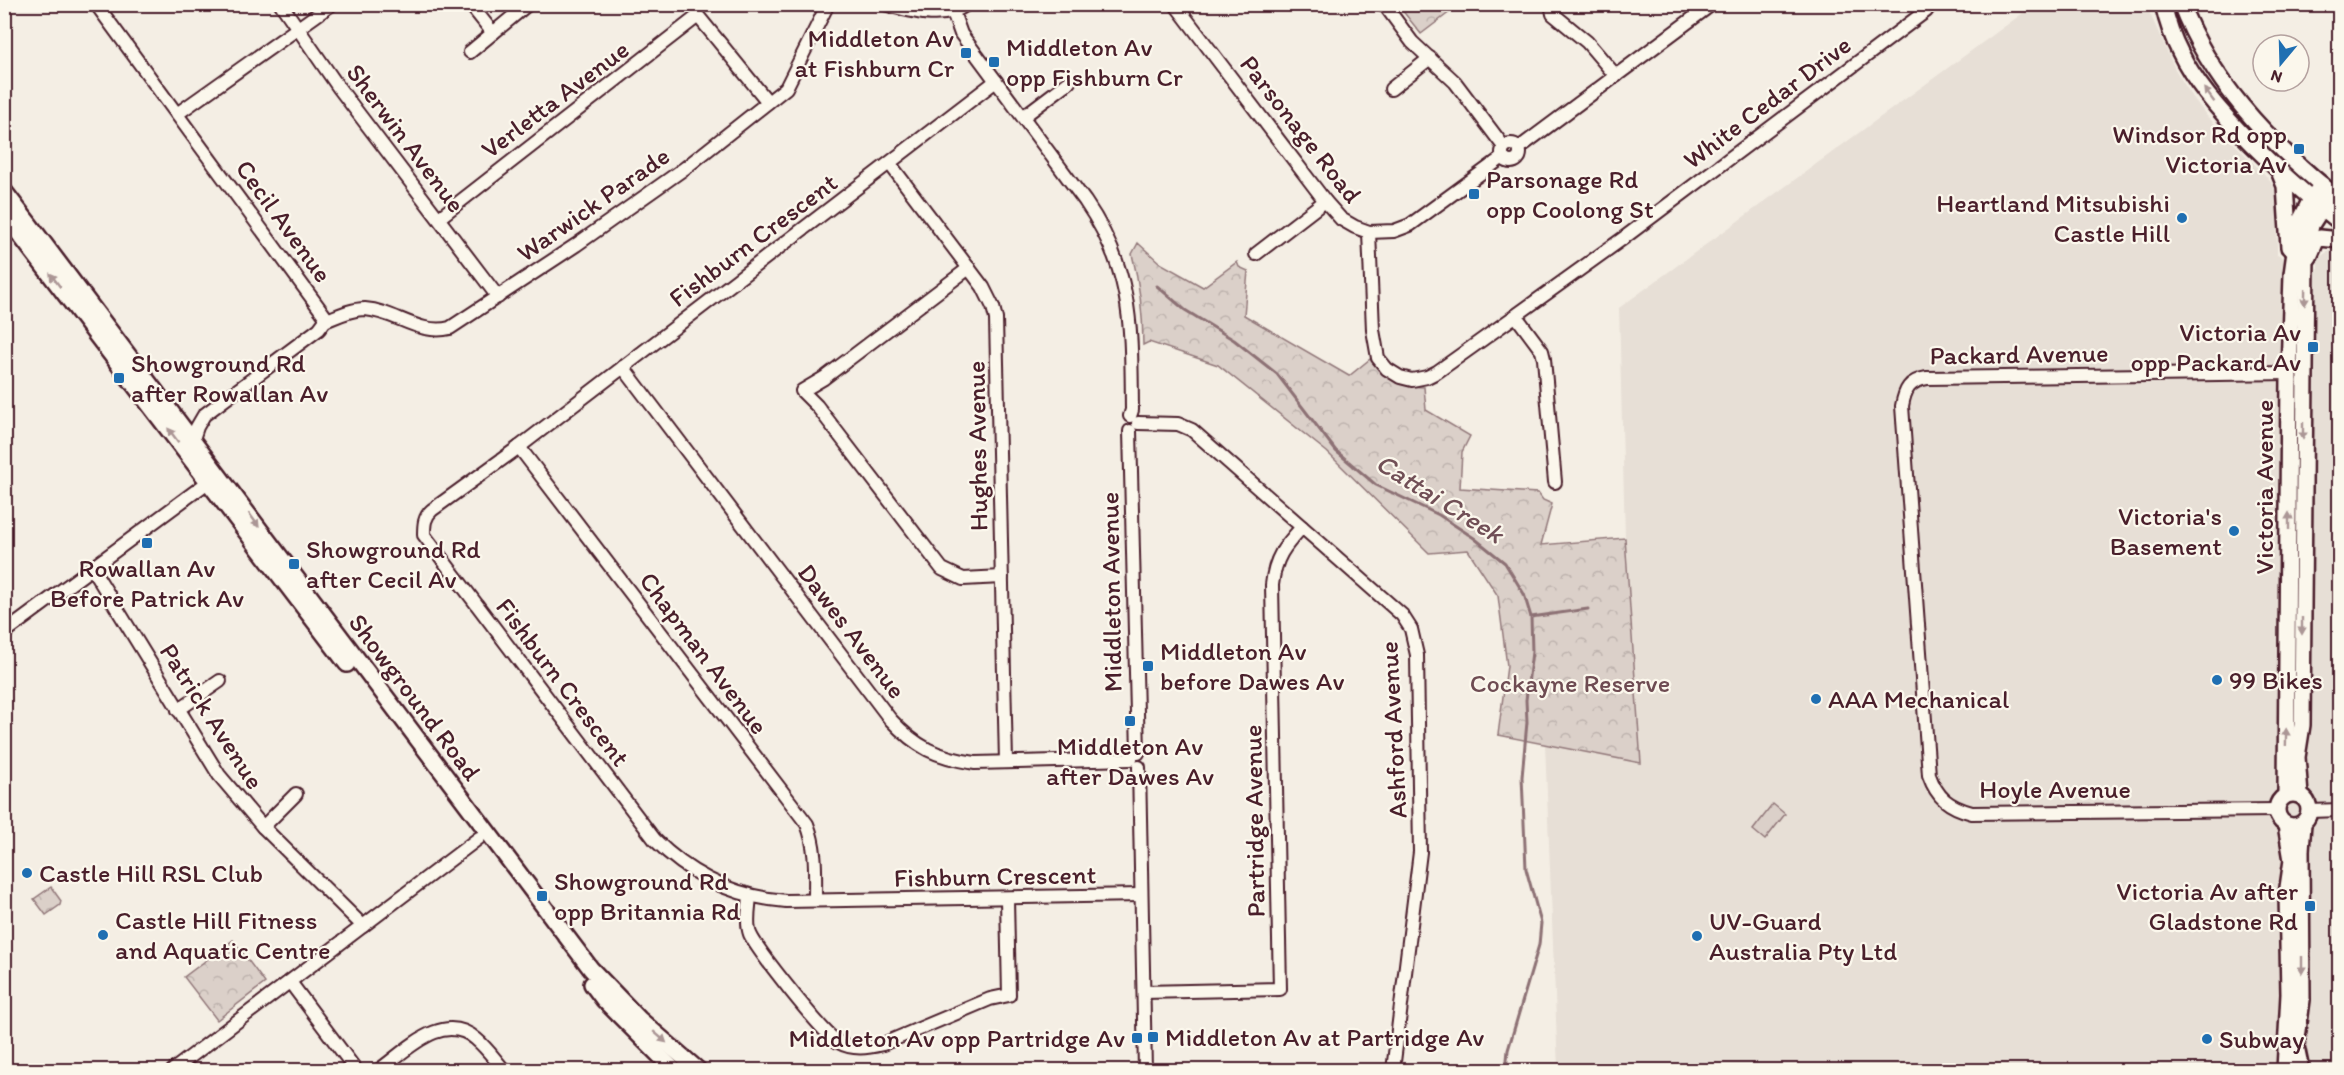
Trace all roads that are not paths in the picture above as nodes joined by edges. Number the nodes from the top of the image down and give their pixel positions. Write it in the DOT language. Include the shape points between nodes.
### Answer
graph roads {
  1 [pos="96,4"];
  2 [pos="281,4"];
  3 [pos="332,4"];
  4 [pos="470,4"];
  5 [pos="528,4"];
  6 [pos="828,4"];
  7 [pos="884,4"];
  8 [pos="968,4"];
  9 [pos="1174,4"];
  10 [pos="1384,4"];
  11 [pos="1551,4"];
  12 [pos="1712,4"];
  13 [pos="1930,4"];
  14 [pos="2163,4"];
  15 [pos="2181,4"];
  16 [pos="701,11"];
  17 [pos="953,12"];
  18 [pos="298,29"];
  19 [pos="492,33"];
  20 [pos="470,52"];
  21 [pos="1430,58"];
  22 [pos="1616,76"];
  23 [pos="996,81"];
  24 [pos="1069,82"];
  25 [pos="1391,89"];
  26 [pos="768,102"];
  27 [pos="177,114"];
  28 [pos="1024,116"];
  29 [pos="1503,152"];
  30 [pos="890,164"];
  31 [pos="2277,168"];
  32 [pos="4,190"];
  33 [pos="2331,193"];
  34 [pos="1325,201"];
  35 [pos="2316,203"];
  36 [pos="4,214"];
  37 [pos="439,218"];
  38 [pos="2340,222"];
  39 [pos="1369,232"];
  40 [pos="2340,240"];
  41 [pos="1256,254"];
  42 [pos="969,268"];
  43 [pos="2298,271"];
  44 [pos="498,297"];
  45 [pos="1516,316"];
  46 [pos="325,321"];
  47 [pos="623,367"];
  48 [pos="2296,373"];
  49 [pos="1916,380"];
  50 [pos="172,412"];
  51 [pos="204,415"];
  52 [pos="1133,423"];
  53 [pos="193,439"];
  54 [pos="519,447"];
  55 [pos="214,477"];
  56 [pos="1556,482"];
  57 [pos="1302,527"];
  58 [pos="92,568"];
  59 [pos="1002,577"];
  60 [pos="4,633"];
  61 [pos="220,681"];
  62 [pos="178,710"];
  63 [pos="1136,760"];
  64 [pos="1006,762"];
  65 [pos="296,794"];
  66 [pos="2293,795"];
  67 [pos="2277,810"];
  68 [pos="2340,810"];
  69 [pos="2307,817"];
  70 [pos="2286,825"];
  71 [pos="263,827"];
  72 [pos="479,838"];
  73 [pos="1142,896"];
  74 [pos="750,897"];
  75 [pos="1007,898"];
  76 [pos="815,900"];
  77 [pos="363,927"];
  78 [pos="290,982"];
  79 [pos="1144,992"];
  80 [pos="173,1071"];
  81 [pos="356,1071"];
  82 [pos="379,1071"];
  83 [pos="504,1071"];
  84 [pos="674,1071"];
  85 [pos="698,1071"];
  86 [pos="1145,1071"];
  87 [pos="1393,1071"];
  88 [pos="2285,1071"];
  89 [pos="2301,1071"];
  1 -- 27 [label="street, Cecil Avenue"];
  2 -- 18 [label="street, Sherwin Avenue"];
  3 -- 18 [label="street"];
  4 -- 19 [label="street"];
  5 -- 19 [label="street"];
  6 -- 26 [label="street, Warwick Parade" via="786,88"];
  7 -- 17 [label="street" via="928,14"];
  8 -- 17 [label="street"];
  9 -- 34 [label="street, Parsonage Road"];
  10 -- 21 [label="street" via="1412,42"];
  11 -- 22 [label="street" via="1553,14 1587,42"];
  12 -- 22 [label="street"];
  13 -- 45 [label="street, White Cedar Drive" via="1913,21"];
  31 -- 14 [label="main road, one-way" via="2219,108 2198,80 2180,54"];
  15 -- 33 [label="main road" via="2192,32 2222,82 2295,163"];
  16 -- 26 [label="street, Verletta Avenue"];
  16 -- 37 [label="street, Verletta Avenue"];
  17 -- 23 [label="street, Middleton Avenue" via="961,34"];
  18 -- 27 [label="street"];
  18 -- 37 [label="street, Sherwin Avenue"];
  19 -- 20 [label="street"];
  21 -- 25 [label="street"];
  21 -- 29 [label="street" via="1455,82"];
  22 -- 29 [label="street" via="1519,148 1512,143"];
  23 -- 28 [label="street, Middleton Avenue"];
  23 -- 30 [label="street, Fishburn Crescent"];
  24 -- 28 [label="street"];
  26 -- 44 [label="street, Warwick Parade" via="685,168"];
  27 -- 46 [label="street, Cecil Avenue" via="319,307"];
  28 -- 52 [label="street, Middleton Avenue" via="1099,221 1121,270 1130,318"];
  29 -- 39 [label="street, Parsonage Road" via="1410,225 1395,231"];
  30 -- 42 [label="street, Hughes Avenue"];
  30 -- 47 [label="street, Fishburn Crescent"];
  31 -- 35 [label="main road"];
  31 -- 43 [label="main road" via="2285,186"];
  32 -- 50 [label="main road, Showground Road"];
  33 -- 35 [label="main road, Victoria Avenue"];
  34 -- 39 [label="street, Parsonage Road" via="1341,219"];
  34 -- 41 [label="street"];
  35 -- 38 [label="main road"];
  35 -- 43 [label="main road, Victoria Avenue" via="2299,223"];
  55 -- 36 [label="main road, Showground Road, one-way"];
  37 -- 44 [label="street, Sherwin Avenue"];
  39 -- 45 [label="street, White Cedar Drive" via="1376,352 1387,369 1400,377 1419,379 1437,372"];
  40 -- 43 [label="main road" via="2325,237 2316,241"];
  42 -- 59 [label="street, Hughes Avenue" via="990,298 996,319"];
  42 -- 59 [label="street" via="802,392 817,406 942,568 963,579"];
  43 -- 48 [label="main road, Victoria Avenue"];
  44 -- 46 [label="street, Warwick Parade" via="443,330 424,328 366,309"];
  45 -- 56 [label="street" via="1544,358"];
  46 -- 51 [label="street, Cecil Avenue"];
  47 -- 54 [label="street, Fishburn Crescent"];
  47 -- 64 [label="street, Dawes Avenue" via="908,738 952,759"];
  48 -- 49 [label="street, Packard Avenue"];
  48 -- 66 [label="main road, Victoria Avenue"];
  49 -- 67 [label="street, Hoyle Avenue" via="1908,386 1902,406 1912,558 1929,775 1944,801 1972,813"];
  50 -- 51 [label="street" via="187,418"];
  50 -- 53 [label="main road, Showground Road"];
  51 -- 53 [label="street, Cecil Avenue"];
  52 -- 57 [label="street, Ashford Avenue" via="1178,424 1192,430"];
  52 -- 63 [label="street, Middleton Avenue"];
  53 -- 55 [label="main road, Showground Road"];
  54 -- 74 [label="street, Fishburn Crescent" via="427,514 424,535 655,840 689,870"];
  54 -- 76 [label="street, Chapman Avenue" via="807,824 815,854"];
  55 -- 58 [label="street"];
  55 -- 72 [label="main road, Showground Road"];
  55 -- 85 [label="main road, Showground Road, one-way" via="591,969 639,1019"];
  57 -- 79 [label="street, Partridge Avenue" via="1280,553 1272,585 1280,989"];
  57 -- 87 [label="street, Ashford Avenue" via="1402,615 1415,642 1420,852"];
  58 -- 60 [label="street"];
  58 -- 62 [label="street, Patrick Avenue"];
  59 -- 64 [label="street, Hughes Avenue"];
  61 -- 62 [label="street"];
  62 -- 71 [label="street, Patrick Avenue" via="219,775"];
  63 -- 64 [label="street, Dawes Avenue"];
  63 -- 73 [label="street, Middleton Avenue"];
  65 -- 71 [label="street"];
  66 -- 67 [label="main road" via="2279,801"];
  66 -- 69 [label="main road" via="2307,801"];
  67 -- 70 [label="main road"];
  68 -- 69 [label="street"];
  69 -- 70 [label="main road" via="2295,826"];
  69 -- 89 [label="main road, one-way" via="2301,851 2302,1000 2296,1046"];
  70 -- 88 [label="main road" via="2292,860"];
  71 -- 77 [label="street, Patrick Avenue"];
  72 -- 77 [label="street"];
  72 -- 84 [label="main road, Showground Road" via="604,1000"];
  73 -- 75 [label="street, Fishburn Crescent"];
  73 -- 79 [label="street, Middleton Avenue"];
  74 -- 75 [label="street" via="749,932 759,948 836,1042 866,1048 1009,995"];
  74 -- 76 [label="street, Fishburn Crescent" via="786,902"];
  75 -- 76 [label="street, Fishburn Crescent"];
  77 -- 78 [label="street"];
  78 -- 80 [label="street"];
  78 -- 81 [label="street"];
  79 -- 86 [label="street, Middleton Avenue"];
  82 -- 83 [label="street" via="432,1032 450,1028 477,1039"];
}
